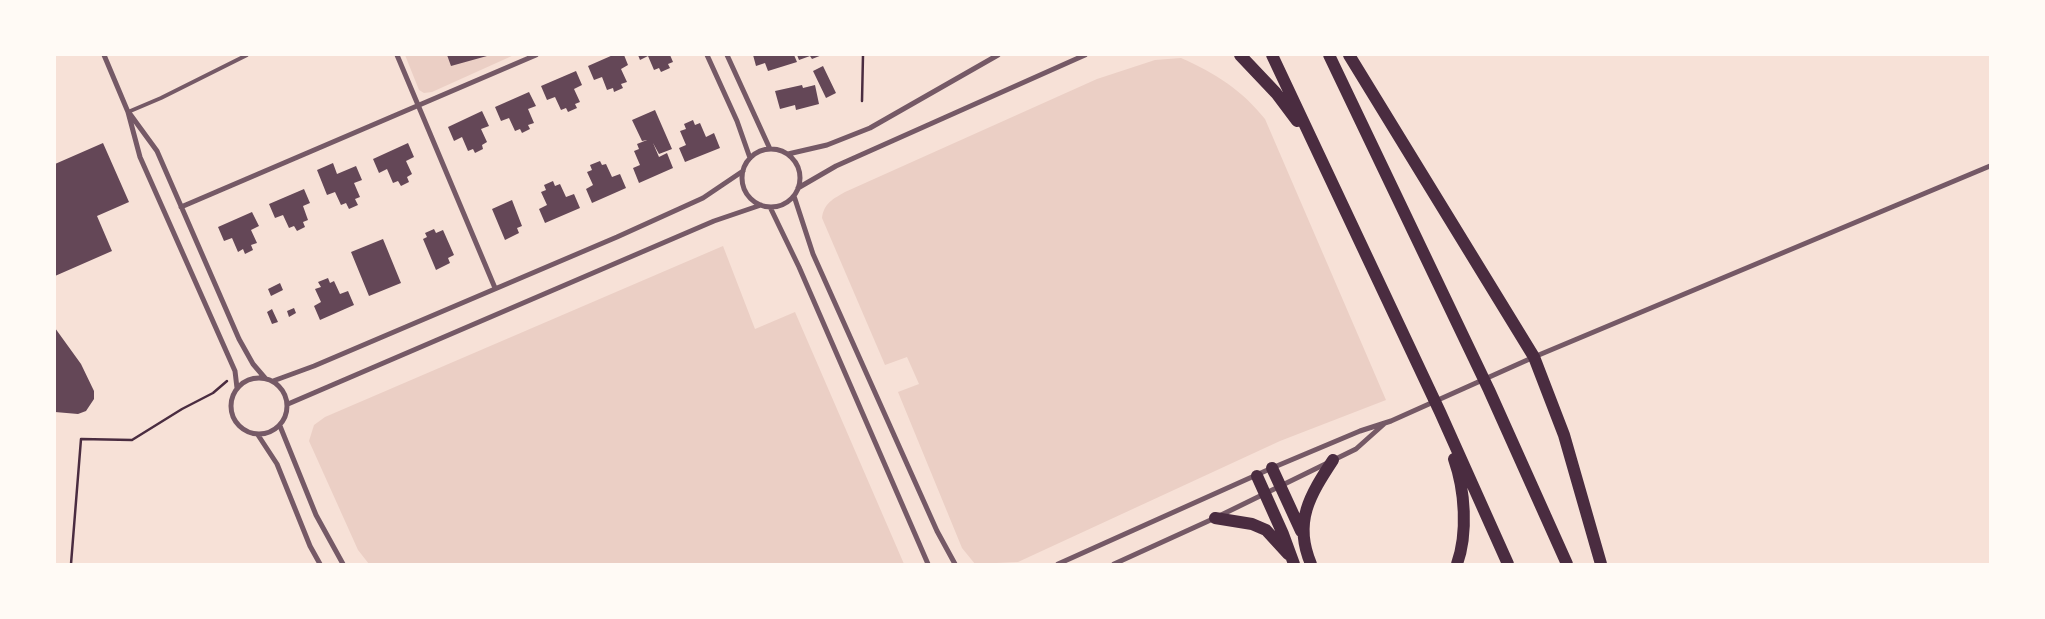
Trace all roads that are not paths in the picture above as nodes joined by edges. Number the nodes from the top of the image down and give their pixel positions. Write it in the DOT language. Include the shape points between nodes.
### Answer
graph roads {
  1 [pos="104,55"];
  2 [pos="247,55"];
  3 [pos="397,55"];
  4 [pos="536,55"];
  5 [pos="707,55"];
  6 [pos="727,55"];
  7 [pos="998,55"];
  8 [pos="1085,55"];
  9 [pos="1240,55"];
  10 [pos="1272,55"];
  11 [pos="1329,55"];
  12 [pos="1349,55"];
  13 [pos="419,106"];
  14 [pos="128,112"];
  15 [pos="1313,143"];
  16 [pos="770,149"];
  17 [pos="788,154"];
  18 [pos="750,158"];
  19 [pos="1990,166"];
  20 [pos="743,171"];
  21 [pos="798,188"];
  22 [pos="794,196"];
  23 [pos="761,205"];
  24 [pos="770,207"];
  25 [pos="181,208"];
  26 [pos="495,288"];
  27 [pos="1531,359"];
  28 [pos="264,378"];
  29 [pos="272,381"];
  30 [pos="238,388"];
  31 [pos="288,404"];
  32 [pos="1440,412"];
  33 [pos="1385,424"];
  34 [pos="280,426"];
  35 [pos="258,435"];
  36 [pos="1333,460"];
  37 [pos="1272,468"];
  38 [pos="1257,476"];
  39 [pos="1280,485"];
  40 [pos="1265,494"];
  41 [pos="1215,518"];
  42 [pos="1302,532"];
  43 [pos="1293,561"];
  44 [pos="320,564"];
  45 [pos="343,564"];
  46 [pos="928,564"];
  47 [pos="955,564"];
  48 [pos="1058,564"];
  49 [pos="1114,564"];
  50 [pos="1311,564"];
  51 [pos="1456,564"];
  52 [pos="1508,564"];
  53 [pos="1567,564"];
  54 [pos="1601,564"];
  1 -- 14 [label="street"];
  2 -- 14 [label="lane"];
  3 -- 13 [label="street"];
  4 -- 13 [label="street"];
  5 -- 18 [label="street" via="737,120"];
  6 -- 16 [label="street"];
  7 -- 17 [label="street" via="870,128 827,145"];
  8 -- 21 [label="street" via="836,166"];
  9 -- 15 [label="main road" via="1276,93"];
  10 -- 15 [label="main road"];
  11 -- 53 [label="main road"];
  12 -- 27 [label="main road"];
  13 -- 25 [label="street"];
  13 -- 26 [label="street"];
  14 -- 25 [label="street" via="157,150"];
  14 -- 30 [label="street" via="140,157 235,371"];
  15 -- 32 [label="main road"];
  16 -- 17 [label="street"];
  16 -- 18 [label="street"];
  17 -- 21 [label="street" via="799,169"];
  18 -- 20 [label="street"];
  19 -- 27 [label="street"];
  20 -- 23 [label="street" via="744,188 753,201"];
  20 -- 26 [label="street" via="703,198"];
  21 -- 22 [label="street"];
  22 -- 24 [label="street" via="779,206"];
  22 -- 47 [label="street" via="813,254 937,531"];
  23 -- 24 [label="street"];
  23 -- 31 [label="street" via="714,220"];
  24 -- 46 [label="street"];
  25 -- 28 [label="street" via="239,339"];
  26 -- 29 [label="street"];
  27 -- 33 [label="street"];
  27 -- 54 [label="main road" via="1564,435"];
  28 -- 29 [label="street"];
  28 -- 30 [label="street" via="254,378"];
  29 -- 31 [label="street" via="286,394"];
  30 -- 35 [label="street" via="232,399 231,411 236,423 245,431"];
  31 -- 34 [label="street"];
  32 -- 51 [label="main road" via="1456,464 1464,517 1462,548"];
  32 -- 52 [label="main road"];
  33 -- 36 [label="street" via="1362,445"];
  33 -- 37 [label="street" via="1367,428"];
  34 -- 35 [label="street" via="270,433"];
  34 -- 45 [label="street" via="316,515"];
  35 -- 44 [label="street" via="277,464"];
  36 -- 39 [label="street"];
  36 -- 42 [label="main road" via="1313,490"];
  37 -- 38 [label="street"];
  37 -- 39 [label="main road"];
  38 -- 40 [label="main road"];
  38 -- 48 [label="street"];
  39 -- 40 [label="street"];
  39 -- 42 [label="main road"];
  40 -- 41 [label="street"];
  40 -- 43 [label="main road"];
  41 -- 43 [label="main road" via="1252,524 1266,530"];
  41 -- 49 [label="street"];
  42 -- 50 [label="main road"];
}
